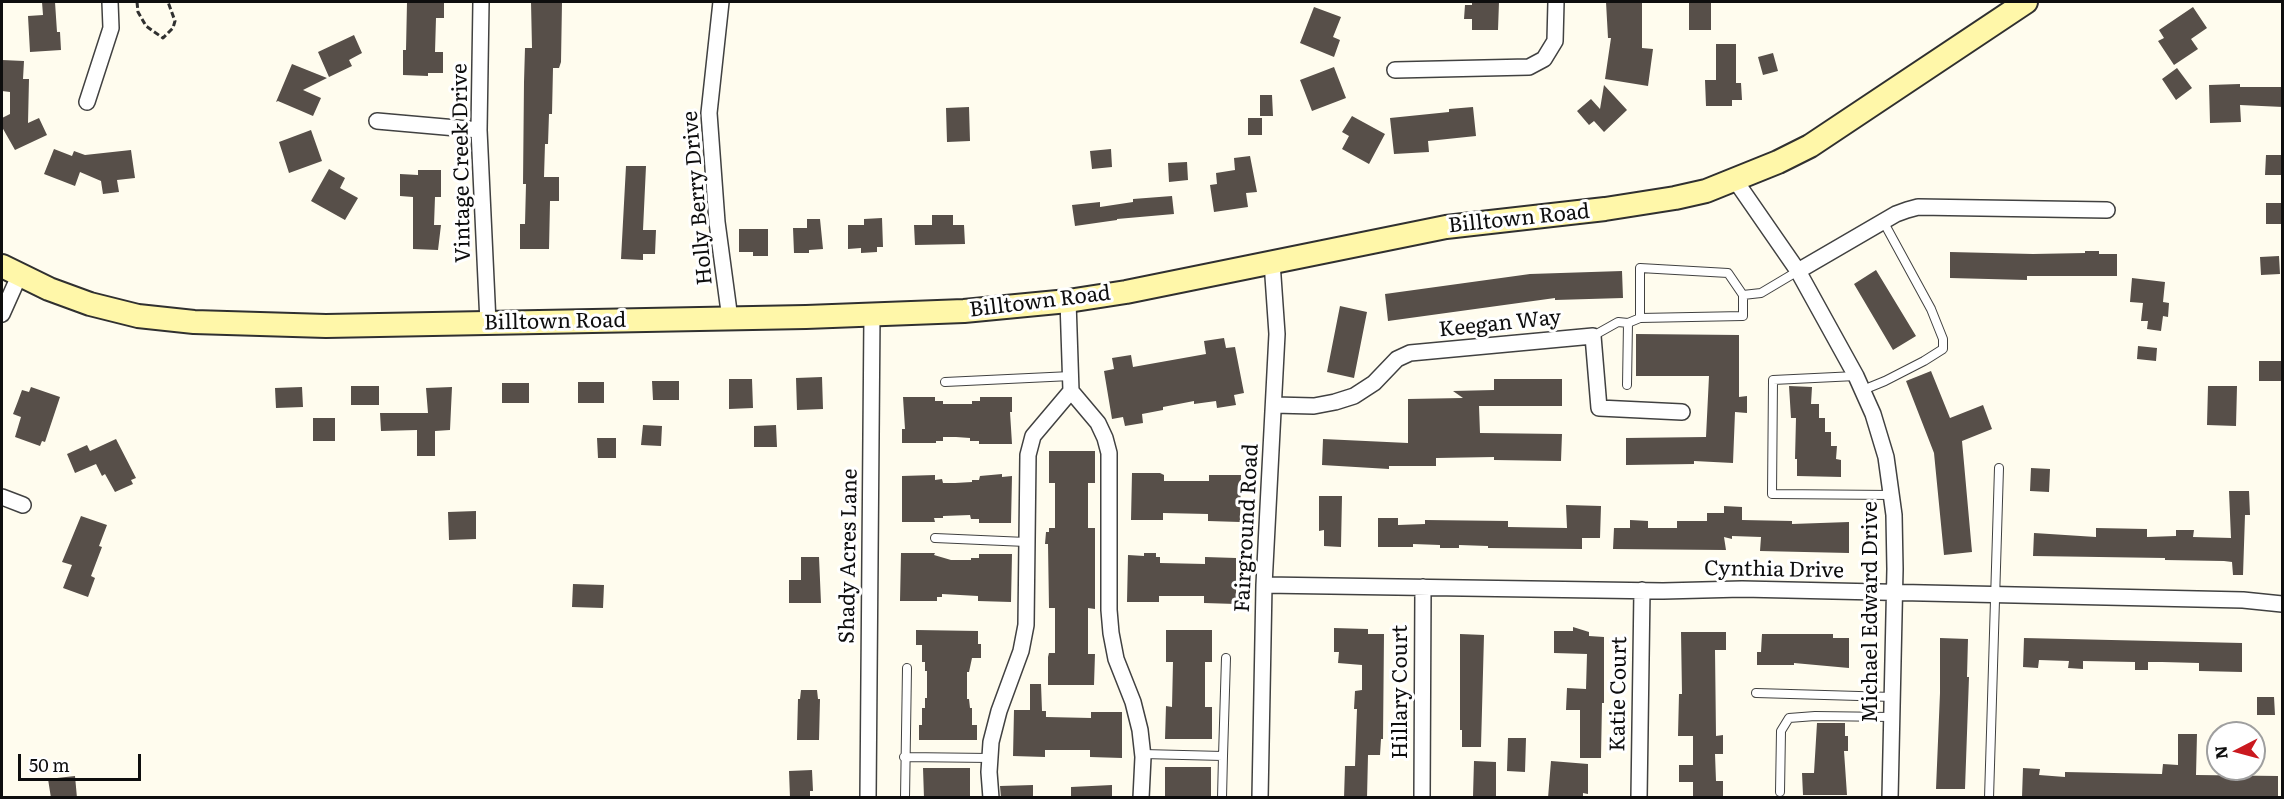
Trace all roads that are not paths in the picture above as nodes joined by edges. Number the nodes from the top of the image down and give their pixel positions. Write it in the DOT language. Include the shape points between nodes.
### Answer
graph roads {
  1 [pos="110,2"];
  2 [pos="481,2"];
  3 [pos="721,2"];
  4 [pos="1556,2"];
  5 [pos="2026,2"];
  6 [pos="1395,70"];
  7 [pos="87,102"];
  8 [pos="377,121"];
  9 [pos="479,130"];
  10 [pos="1736,180"];
  11 [pos="2107,210"];
  12 [pos="1883,221"];
  13 [pos="1272,262"];
  14 [pos="10,271"];
  15 [pos="1798,271"];
  16 [pos="1743,296"];
  17 [pos="1068,301"];
  18 [pos="2,314"];
  19 [pos="872,315"];
  20 [pos="1640,318"];
  21 [pos="730,319"];
  22 [pos="1628,322"];
  23 [pos="488,323"];
  24 [pos="1593,336"];
  25 [pos="1856,376"];
  26 [pos="945,382"];
  27 [pos="1071,383"];
  28 [pos="1627,386"];
  29 [pos="1863,390"];
  30 [pos="1274,405"];
  31 [pos="1682,412"];
  32 [pos="1999,468"];
  33 [pos="1892,495"];
  34 [pos="2,497"];
  35 [pos="23,505"];
  36 [pos="935,538"];
  37 [pos="1026,542"];
  38 [pos="1264,585"];
  39 [pos="1423,587"];
  40 [pos="1642,590"];
  41 [pos="1894,593"];
  42 [pos="1996,595"];
  43 [pos="2283,604"];
  44 [pos="1226,658"];
  45 [pos="907,668"];
  46 [pos="1756,693"];
  47 [pos="1893,697"];
  48 [pos="1892,717"];
  49 [pos="1143,754"];
  50 [pos="1223,756"];
  51 [pos="904,757"];
  52 [pos="990,758"];
  53 [pos="1780,792"];
  54 [pos="868,798"];
  55 [pos="905,798"];
  56 [pos="991,798"];
  57 [pos="1141,798"];
  58 [pos="1222,798"];
  59 [pos="1260,798"];
  60 [pos="1422,798"];
  61 [pos="1639,798"];
  62 [pos="1890,798"];
  63 [pos="1989,798"];
  1 -- 7 [label="street" via="111,27"];
  2 -- 9 [label="street, Vintage Creek Drive"];
  3 -- 21 [label="street, Holly Berry Drive" via="709,113 717,222"];
  4 -- 6 [label="street" via="1555,41 1544,59 1528,67"];
  5 -- 10 [label="main road, Billtown Road" via="1810,146"];
  8 -- 9 [label="street"];
  9 -- 23 [label="street, Vintage Creek Drive"];
  10 -- 13 [label="main road, Billtown Road" via="1675,198 1446,226"];
  10 -- 15 [label="street, Michael Edward Drive"];
  11 -- 12 [label="street" via="1918,207"];
  12 -- 15 [label="street"];
  12 -- 29 [label="lane" via="1931,309 1943,339 1942,349"];
  13 -- 17 [label="main road, Billtown Road"];
  13 -- 30 [label="street, Fairground Road" via="1277,334"];
  14 -- 18 [label="street"];
  14 -- 23 [label="main road, Billtown Road" via="90,304 138,316 194,322 326,326"];
  15 -- 16 [label="lane" via="1761,293"];
  15 -- 25 [label="street, Michael Edward Drive"];
  16 -- 20 [label="lane" via="1743,316"];
  16 -- 20 [label="lane" via="1728,273 1640,268"];
  17 -- 19 [label="main road, Billtown Road"];
  17 -- 27 [label="street"];
  19 -- 21 [label="main road, Billtown Road"];
  19 -- 54 [label="street, Shady Acres Lane"];
  20 -- 22 [label="lane"];
  21 -- 23 [label="main road, Billtown Road"];
  22 -- 24 [label="lane" via="1618,322"];
  22 -- 28 [label="lane"];
  24 -- 30 [label="street, Keegan Way" via="1410,353 1397,359 1374,383 1354,396 1314,406"];
  24 -- 31 [label="street" via="1599,408"];
  25 -- 29 [label="street, Michael Edward Drive"];
  25 -- 33 [label="lane" via="1773,380 1772,494"];
  26 -- 27 [label="lane"];
  27 -- 37 [label="street" via="1033,436 1026,468"];
  27 -- 49 [label="street" via="1098,423 1109,453 1111,633 1135,711"];
  29 -- 33 [label="street, Michael Edward Drive" via="1879,429"];
  30 -- 38 [label="street, Fairground Road"];
  32 -- 42 [label="lane"];
  33 -- 41 [label="street, Michael Edward Drive"];
  34 -- 35 [label="street"];
  36 -- 37 [label="lane"];
  37 -- 52 [label="street" via="1026,625 1021,651 999,711"];
  38 -- 39 [label="street, Cynthia Drive"];
  38 -- 59 [label="street, Fairground Road"];
  39 -- 40 [label="street, Cynthia Drive"];
  39 -- 60 [label="street, Hillary Court"];
  40 -- 41 [label="street, Cynthia Drive"];
  40 -- 61 [label="street, Katie Court"];
  41 -- 42 [label="street, Cynthia Drive"];
  41 -- 47 [label="street, Michael Edward Drive"];
  42 -- 43 [label="street, Cynthia Drive"];
  42 -- 63 [label="lane"];
  44 -- 50 [label="lane"];
  45 -- 51 [label="lane"];
  46 -- 47 [label="lane"];
  47 -- 48 [label="street, Michael Edward Drive"];
  48 -- 53 [label="lane" via="1789,718 1781,731"];
  48 -- 62 [label="street, Michael Edward Drive"];
  49 -- 50 [label="lane"];
  49 -- 57 [label="street"];
  50 -- 58 [label="lane"];
  51 -- 52 [label="lane"];
  51 -- 55 [label="lane"];
  52 -- 56 [label="street"];
}
